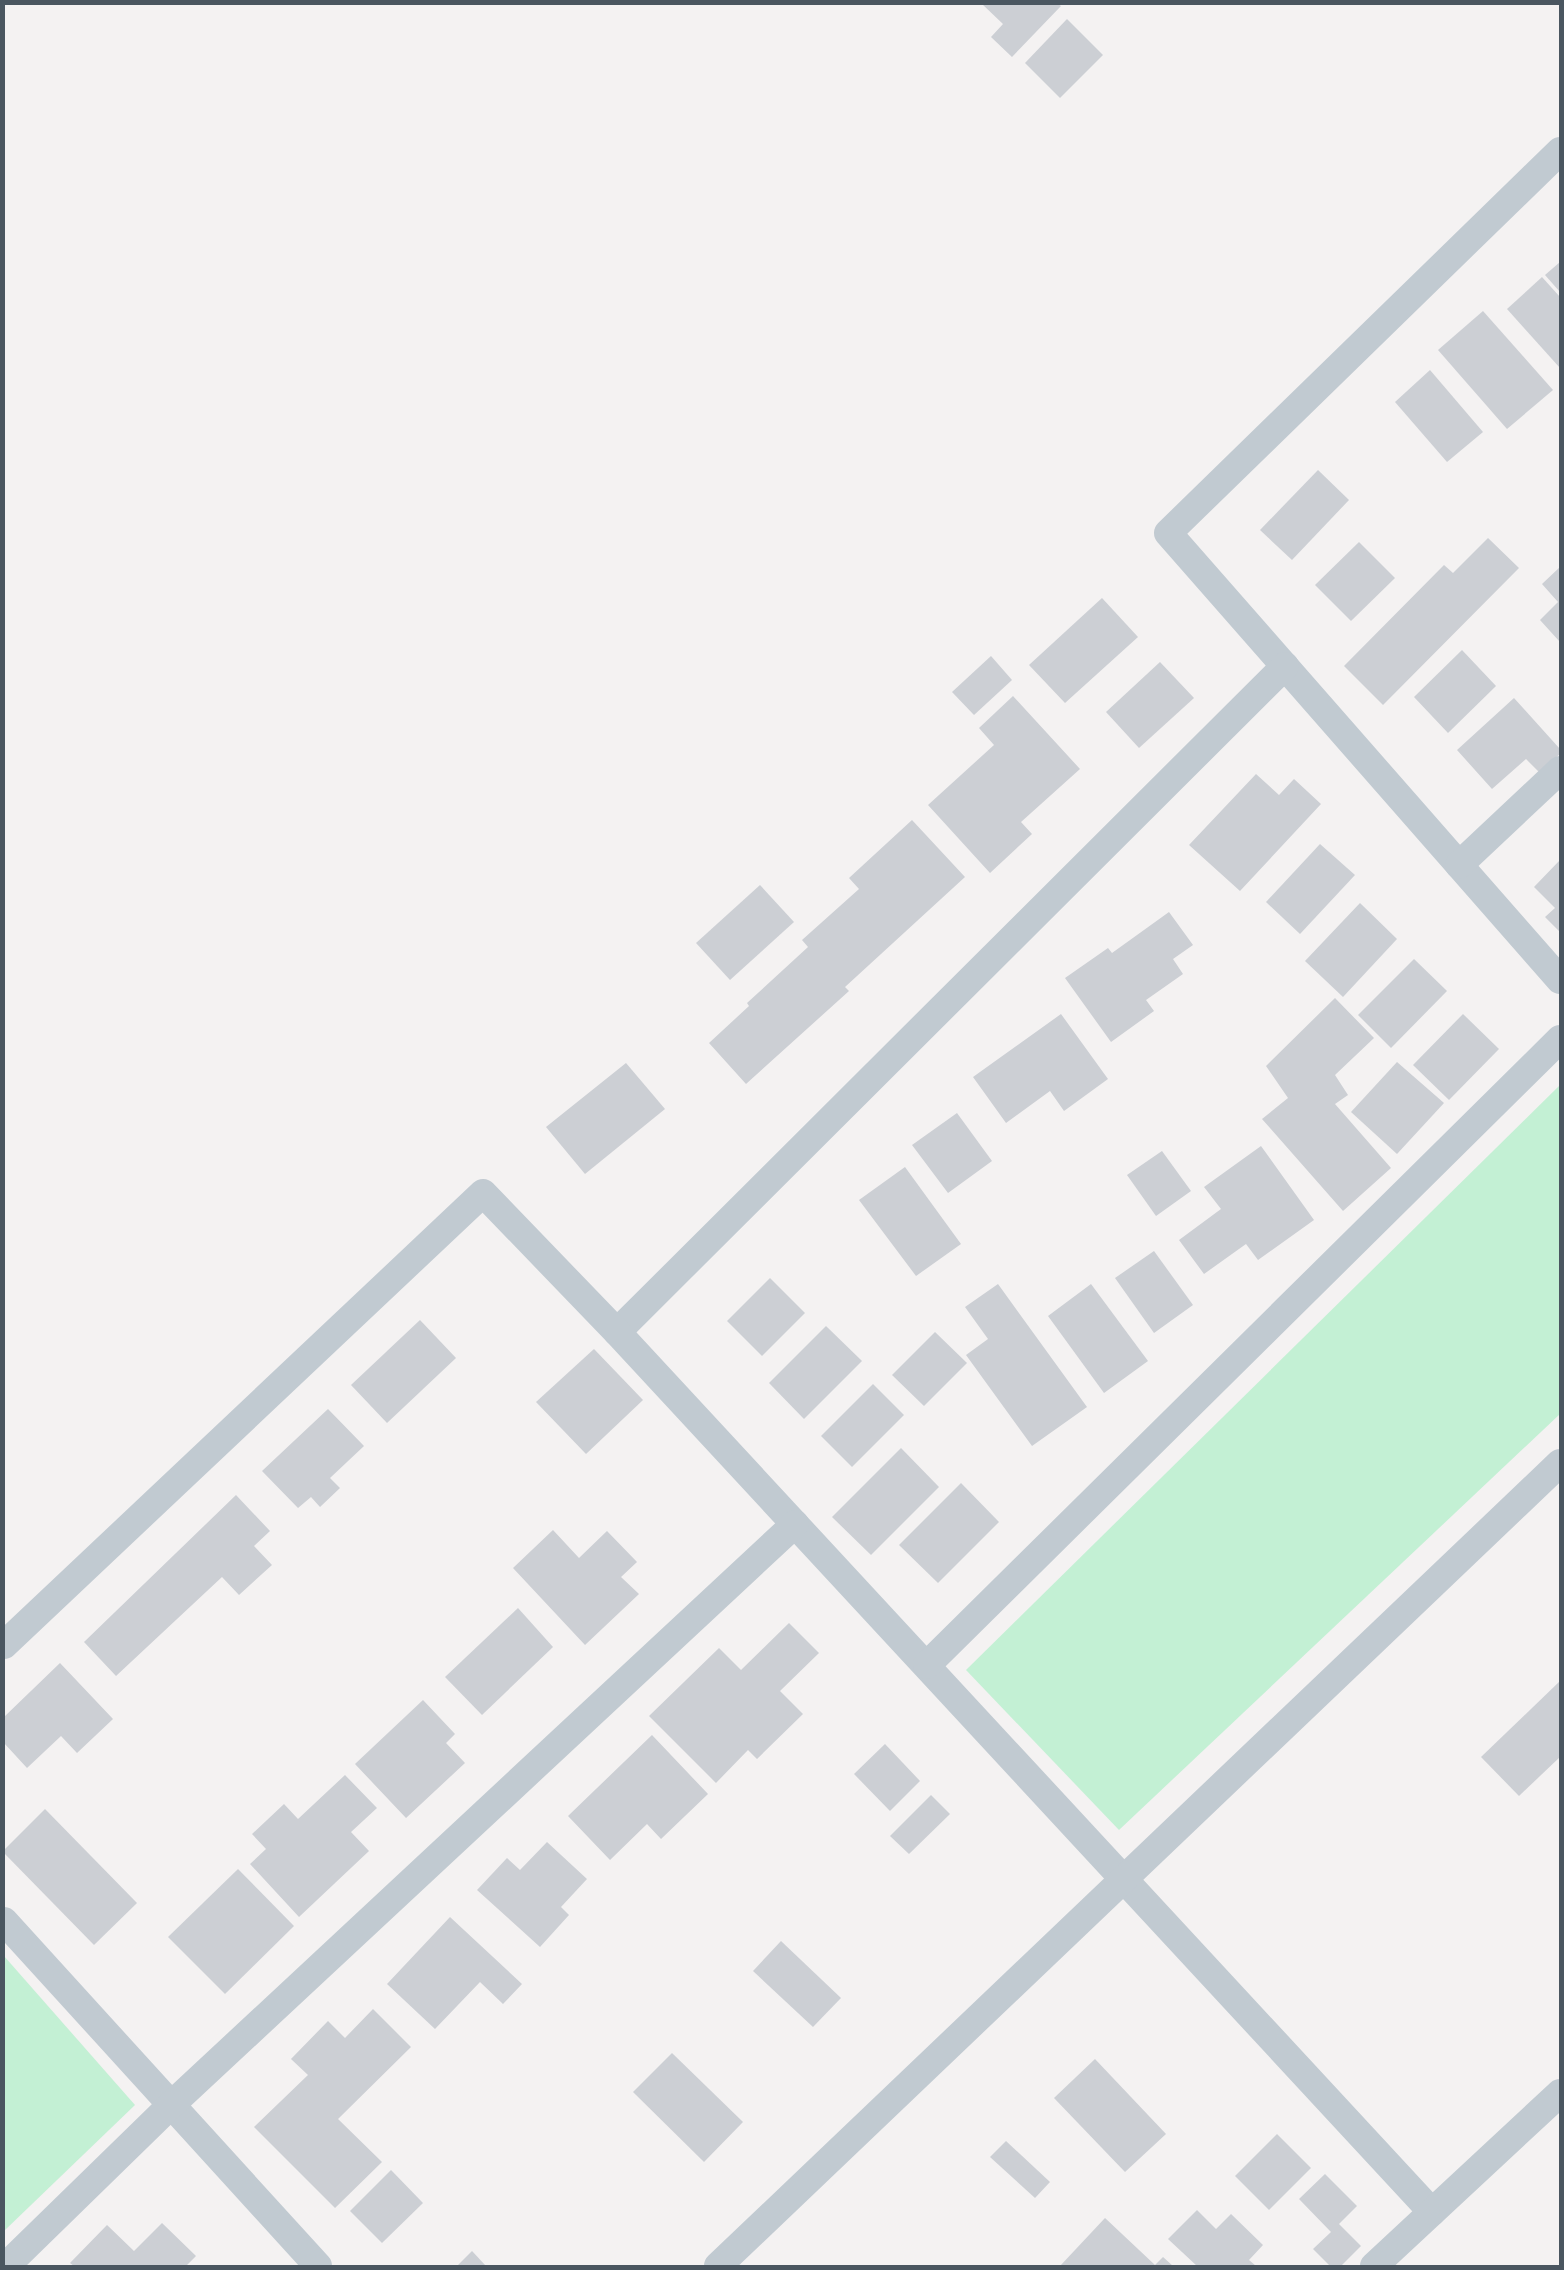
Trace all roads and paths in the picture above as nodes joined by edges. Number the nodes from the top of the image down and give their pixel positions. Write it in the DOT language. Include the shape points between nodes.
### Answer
graph roads {
  1 [pos="1560,151"];
  2 [pos="1285,666"];
  3 [pos="1560,770"];
  4 [pos="1459,865"];
  5 [pos="1560,980"];
  6 [pos="1560,1039"];
  7 [pos="617,1332"];
  8 [pos="1560,1463"];
  9 [pos="795,1524"];
  10 [pos="4,1645"];
  11 [pos="926,1665"];
  12 [pos="1124,1879"];
  13 [pos="4,1921"];
  14 [pos="1560,2093"];
  15 [pos="170,2106"];
  16 [pos="1432,2212"];
  17 [pos="6,2266"];
  18 [pos="318,2266"];
  19 [pos="718,2266"];
  20 [pos="1374,2266"];
  1 -- 2 [label="street" via="1168,533"];
  2 -- 4 [label="street"];
  2 -- 7 [label="street"];
  3 -- 4 [label="street"];
  4 -- 5 [label="street"];
  6 -- 11 [label="street"];
  7 -- 9 [label="street"];
  7 -- 10 [label="street" via="483,1193"];
  8 -- 12 [label="street"];
  9 -- 11 [label="street"];
  9 -- 15 [label="street"];
  11 -- 12 [label="street"];
  12 -- 16 [label="street"];
  12 -- 19 [label="street"];
  13 -- 15 [label="street"];
  14 -- 16 [label="street"];
  15 -- 17 [label="street"];
  15 -- 18 [label="street"];
  16 -- 20 [label="street"];
}
